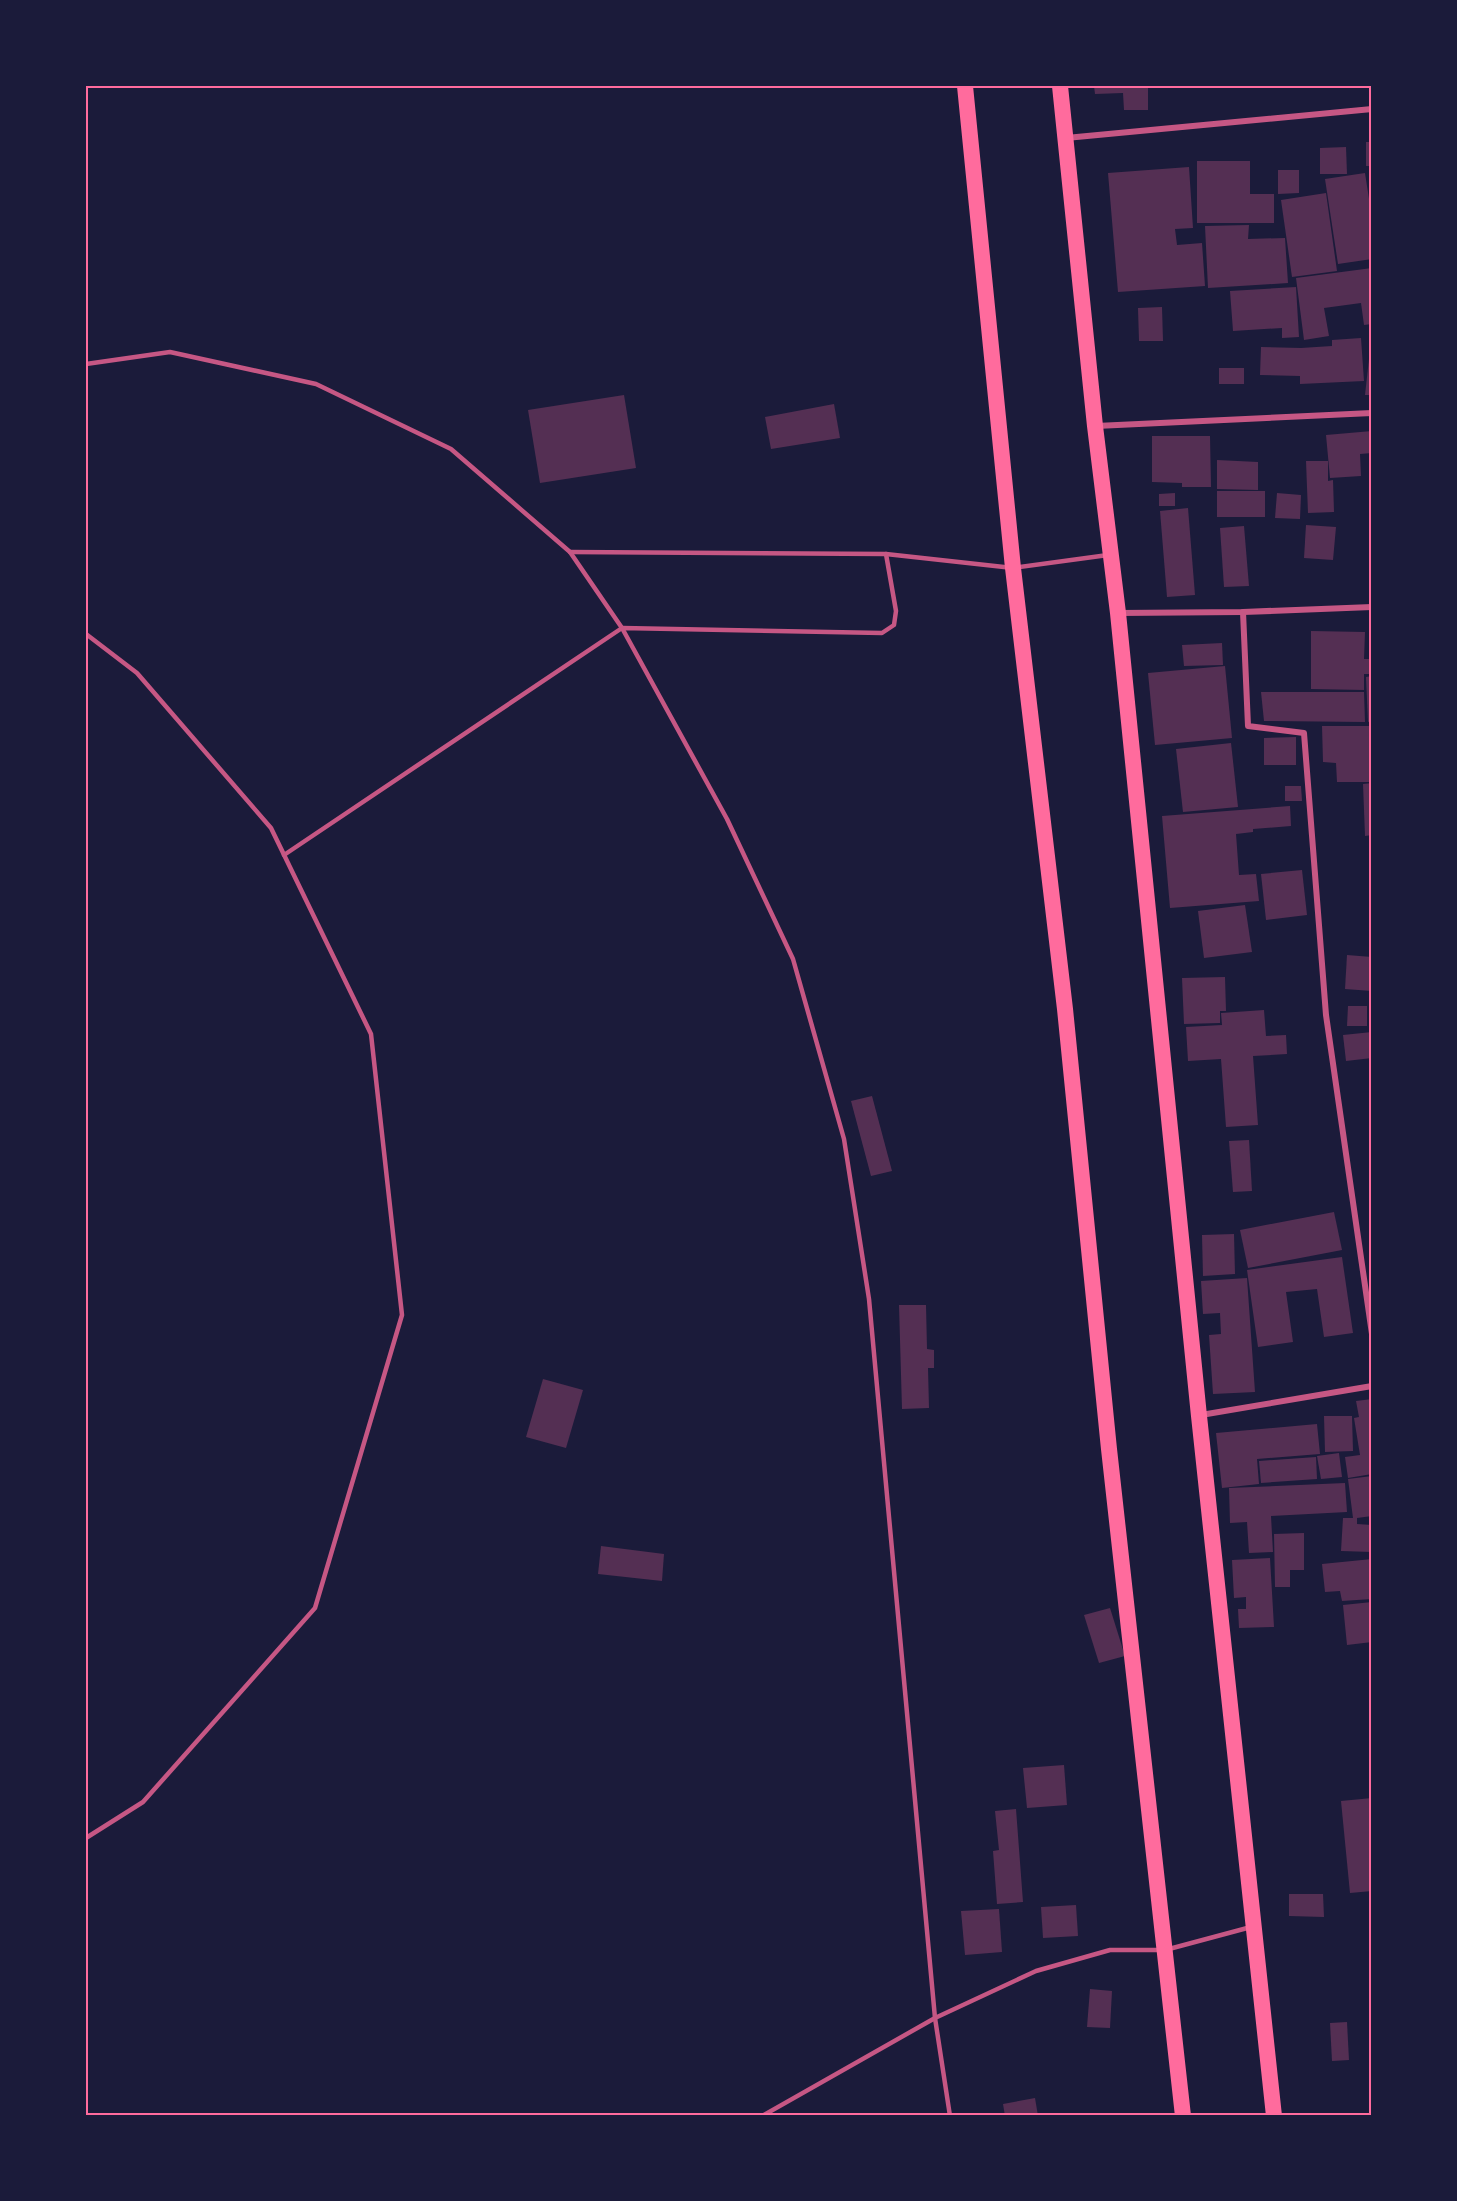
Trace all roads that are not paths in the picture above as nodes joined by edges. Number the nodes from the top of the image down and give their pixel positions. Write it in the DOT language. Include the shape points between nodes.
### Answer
graph roads {
  1 [pos="965,86"];
  2 [pos="1060,86"];
  3 [pos="1371,109"];
  4 [pos="1065,138"];
  5 [pos="86,364"];
  6 [pos="1371,413"];
  7 [pos="1095,426"];
  8 [pos="570,552"];
  9 [pos="886,554"];
  10 [pos="1110,555"];
  11 [pos="1013,568"];
  12 [pos="1371,607"];
  13 [pos="1243,612"];
  14 [pos="1118,613"];
  15 [pos="622,628"];
  16 [pos="86,634"];
  17 [pos="284,855"];
  18 [pos="1371,1334"];
  19 [pos="1371,1386"];
  20 [pos="1199,1416"];
  21 [pos="86,1838"];
  22 [pos="1255,1926"];
  23 [pos="1165,1950"];
  24 [pos="935,2018"];
  25 [pos="762,2115"];
  26 [pos="950,2115"];
  27 [pos="1183,2115"];
  28 [pos="1274,2115"];
  1 -- 11 [label="highway"];
  2 -- 4 [label="highway"];
  3 -- 4 [label="street"];
  4 -- 7 [label="highway"];
  5 -- 8 [label="lane" via="170,352 316,384 451,449"];
  6 -- 7 [label="street"];
  7 -- 10 [label="highway"];
  8 -- 9 [label="lane"];
  8 -- 15 [label="lane"];
  9 -- 11 [label="lane"];
  9 -- 15 [label="lane" via="896,611 894,625 882,633"];
  10 -- 11 [label="lane"];
  10 -- 14 [label="highway"];
  11 -- 23 [label="highway" via="1065,1009"];
  12 -- 13 [label="street"];
  13 -- 14 [label="street"];
  13 -- 18 [label="street" via="1248,726 1304,733 1326,1015"];
  14 -- 20 [label="highway"];
  15 -- 17 [label="lane"];
  15 -- 24 [label="lane" via="727,819 793,959 844,1139 869,1299"];
  16 -- 17 [label="lane" via="137,673 271,828"];
  17 -- 21 [label="lane" via="371,1034 402,1315 315,1608 143,1802"];
  19 -- 20 [label="street"];
  20 -- 22 [label="highway"];
  22 -- 23 [label="lane"];
  22 -- 28 [label="highway"];
  23 -- 24 [label="lane" via="1110,1950 1036,1971"];
  23 -- 27 [label="highway"];
  24 -- 25 [label="lane"];
  24 -- 26 [label="lane"];
}
